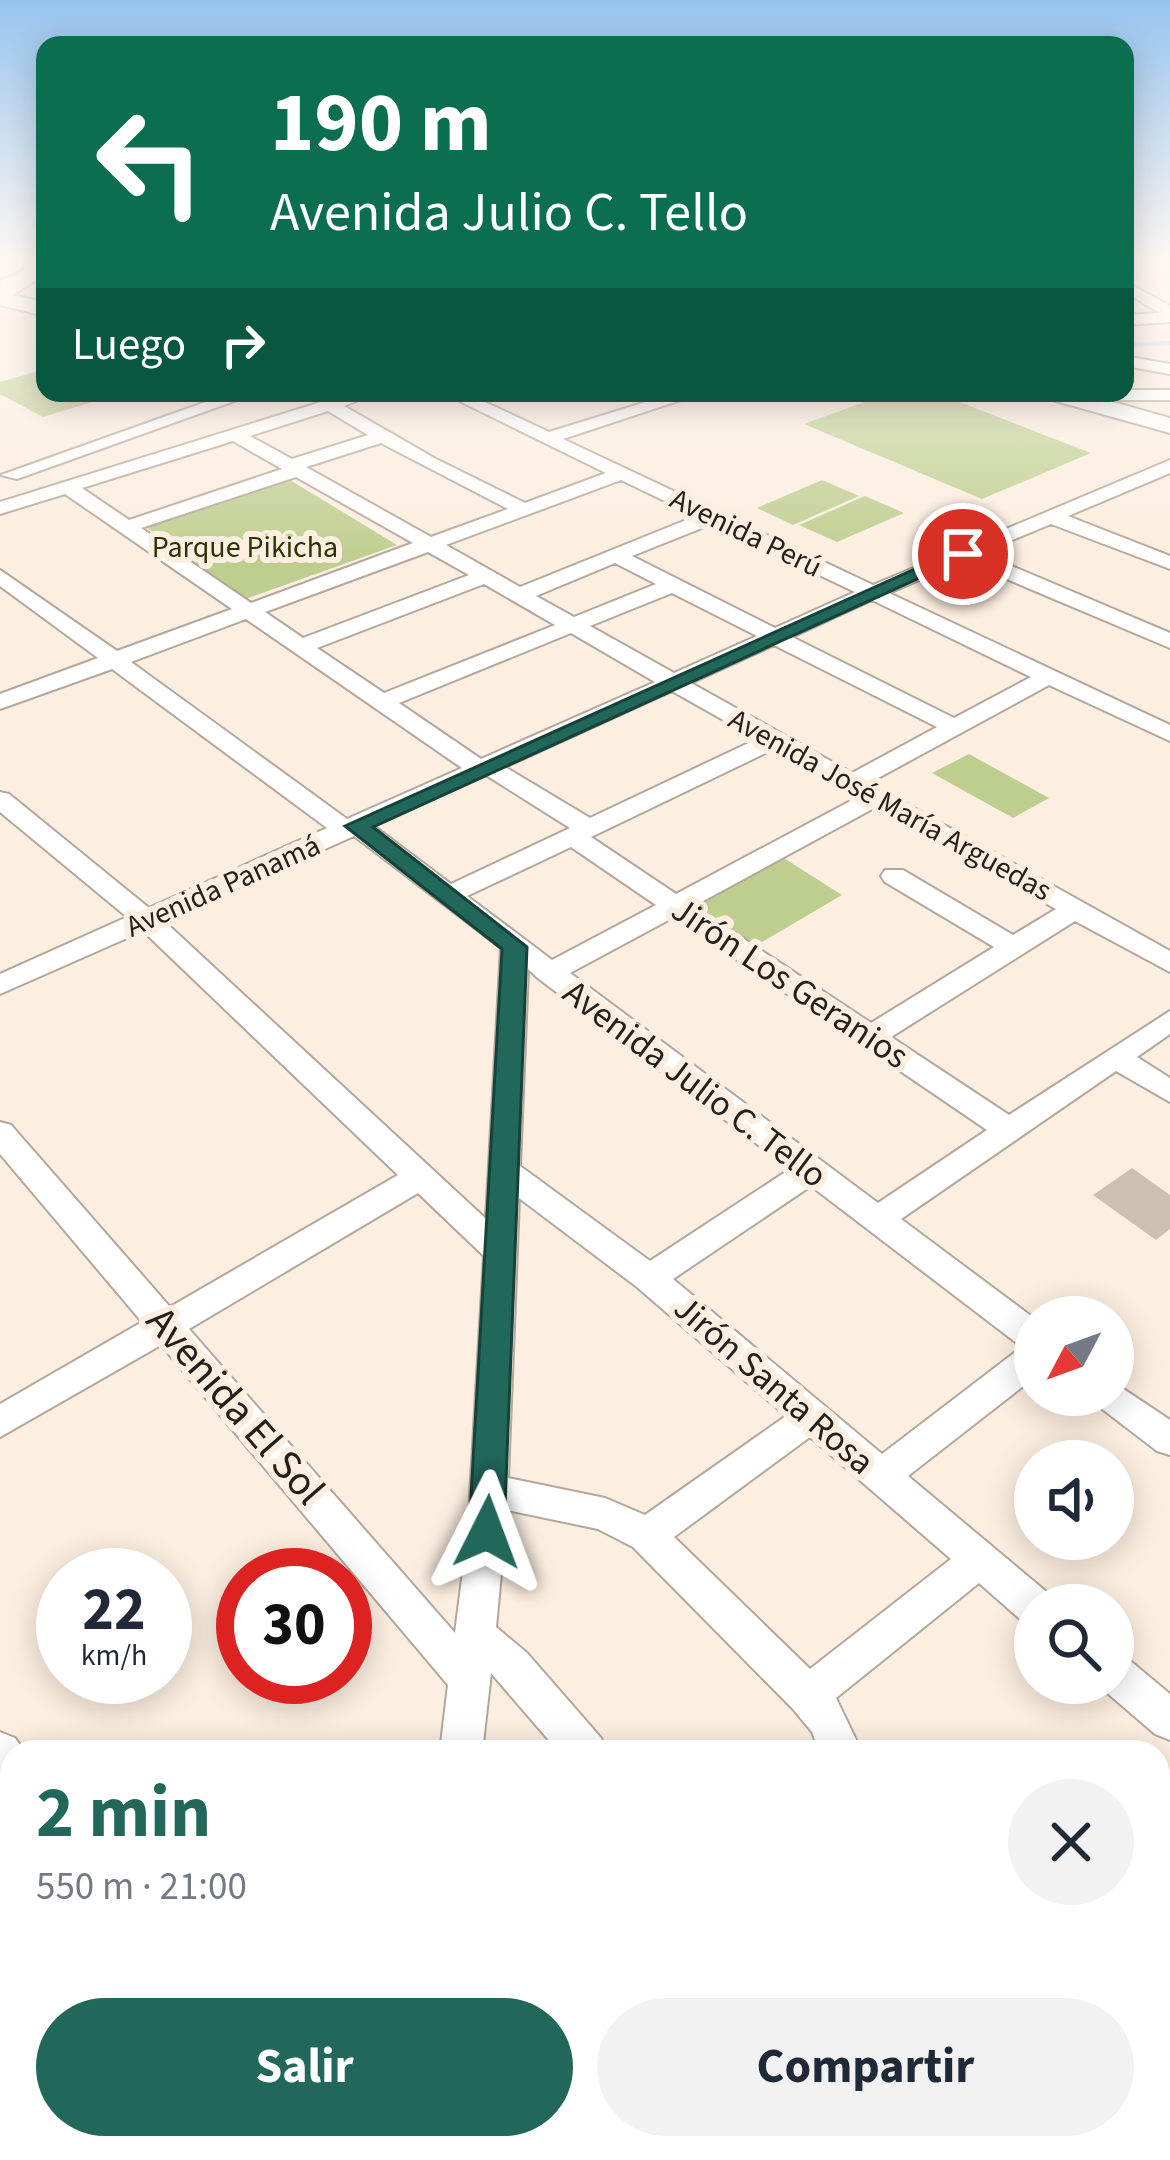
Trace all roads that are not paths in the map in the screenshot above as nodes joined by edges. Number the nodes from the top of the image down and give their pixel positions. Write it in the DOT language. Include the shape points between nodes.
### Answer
graph roads {
  1 [pos="1134,363"];
  2 [pos="1170,369"];
  3 [pos="1134,395"];
  4 [pos="1170,395"];
  5 [pos="222,402"];
  6 [pos="342,402"];
  7 [pos="470,402"];
  8 [pos="661,402"];
  9 [pos="1088,402"];
  10 [pos="331,406"];
  11 [pos="1170,426"];
  12 [pos="234,434"];
  13 [pos="383,436"];
  14 [pos="545,440"];
  15 [pos="1170,466"];
  16 [pos="294,468"];
  17 [pos="621,474"];
  18 [pos="10,476"];
  19 [pos="1136,480"];
  20 [pos="65,485"];
  21 [pos="1170,494"];
  22 [pos="4,504"];
  23 [pos="523,509"];
  24 [pos="1047,515"];
  25 [pos="712,517"];
  26 [pos="126,527"];
  27 [pos="429,544"];
  28 [pos="963,554"];
  29 [pos="616,556"];
  30 [pos="1170,563"];
  31 [pos="0,576"];
  32 [pos="485,576"];
  33 [pos="673,585"];
  34 [pos="871,593"];
  35 [pos="519,595"];
  36 [pos="248,612"];
  37 [pos="572,625"];
  38 [pos="773,637"];
  39 [pos="1170,641"];
  40 [pos="300,647"];
  41 [pos="115,662"];
  42 [pos="1046,677"];
  43 [pos="672,682"];
  44 [pos="0,702"];
  45 [pos="381,702"];
  46 [pos="954,727"];
  47 [pos="1170,734"];
  48 [pos="775,740"];
  49 [pos="482,767"];
  50 [pos="851,783"];
  51 [pos="876,797"];
  52 [pos="0,799"];
  53 [pos="351,828"];
  54 [pos="580,832"];
  55 [pos="894,876"];
  56 [pos="448,895"];
  57 [pos="676,906"];
  58 [pos="1075,909"];
  59 [pos="147,920"];
  60 [pos="514,947"];
  61 [pos="1013,947"];
  62 [pos="1170,963"];
  63 [pos="550,974"];
  64 [pos="0,985"];
  65 [pos="1170,1020"];
  66 [pos="869,1037"];
  67 [pos="1116,1057"];
  68 [pos="1170,1092"];
  69 [pos="1009,1130"];
  70 [pos="0,1133"];
  71 [pos="810,1171"];
  72 [pos="506,1172"];
  73 [pos="422,1176"];
  74 [pos="875,1221"];
  75 [pos="502,1254"];
  76 [pos="650,1278"];
  77 [pos="1014,1323"];
  78 [pos="165,1325"];
  79 [pos="1014,1373"];
  80 [pos="1134,1413"];
  81 [pos="811,1417"];
  82 [pos="0,1423"];
  83 [pos="1170,1440"];
  84 [pos="880,1477"];
  85 [pos="489,1490"];
  86 [pos="647,1535"];
  87 [pos="979,1560"];
  88 [pos="1014,1589"];
  89 [pos="475,1635"];
  90 [pos="470,1680"];
  91 [pos="1134,1690"];
  92 [pos="808,1695"];
  93 [pos="1170,1720"];
  94 [pos="462,1740"];
  95 [pos="576,1740"];
  96 [pos="836,1740"];
  1 -- 2 [label="street"];
  3 -- 4 [label="street"];
  5 -- 18 [label="street"];
  6 -- 10 [label="street"];
  7 -- 14 [label="street, Avenida Perú"];
  8 -- 14 [label="street"];
  9 -- 11 [label="highway"];
  10 -- 12 [label="street"];
  10 -- 13 [label="street"];
  12 -- 16 [label="street, Avenida José María Arguedas"];
  12 -- 20 [label="street"];
  13 -- 16 [label="street"];
  13 -- 23 [label="street"];
  14 -- 17 [label="street, Avenida Perú"];
  15 -- 19 [label="street, Avenida Panamá"];
  16 -- 26 [label="street"];
  16 -- 27 [label="street, Avenida José María Arguedas"];
  17 -- 23 [label="street"];
  17 -- 25 [label="street, Avenida Perú"];
  19 -- 21 [label="street"];
  19 -- 24 [label="street, Avenida Panamá"];
  20 -- 22 [label="street"];
  20 -- 26 [label="street, Jirón Los Geranios"];
  23 -- 27 [label="street"];
  24 -- 28 [label="street, Avenida Panamá"];
  24 -- 30 [label="street"];
  25 -- 29 [label="street"];
  25 -- 34 [label="street, Avenida Perú"];
  26 -- 36 [label="street, Jirón Los Geranios"];
  27 -- 32 [label="street, Avenida José María Arguedas"];
  27 -- 36 [label="street"];
  28 -- 34 [label="street, Avenida Panamá"];
  28 -- 39 [label="street"];
  29 -- 33 [label="street"];
  29 -- 35 [label="street"];
  31 -- 41 [label="street, Avenida Julio C. Tello"];
  32 -- 35 [label="street, Avenida José María Arguedas"];
  32 -- 40 [label="street"];
  33 -- 37 [label="street"];
  33 -- 38 [label="street"];
  34 -- 38 [label="street, Avenida Panamá"];
  34 -- 42 [label="street, Avenida Perú"];
  35 -- 37 [label="street, Avenida José María Arguedas"];
  36 -- 40 [label="street, Jirón Los Geranios"];
  36 -- 41 [label="street"];
  37 -- 43 [label="street, Avenida José María Arguedas"];
  37 -- 45 [label="street"];
  38 -- 43 [label="street, Avenida Panamá"];
  38 -- 46 [label="street"];
  40 -- 45 [label="street, Jirón Los Geranios"];
  41 -- 44 [label="street"];
  41 -- 53 [label="street, Avenida Julio C. Tello"];
  42 -- 46 [label="street"];
  42 -- 47 [label="street, Avenida Perú"];
  43 -- 48 [label="street, Avenida José María Arguedas"];
  43 -- 49 [label="street, Avenida Panamá"];
  45 -- 49 [label="street, Jirón Los Geranios"];
  46 -- 50 [label="street"];
  48 -- 50 [label="street, Avenida José María Arguedas"];
  48 -- 54 [label="street"];
  49 -- 53 [label="street, Avenida Panamá"];
  49 -- 54 [label="street, Jirón Los Geranios"];
  50 -- 51 [label="street, Avenida José María Arguedas"];
  51 -- 57 [label="street"];
  51 -- 58 [label="street, Avenida José María Arguedas"];
  52 -- 59 [label="street"];
  53 -- 56 [label="street, Avenida Julio C. Tello"];
  53 -- 59 [label="street, Avenida Panamá"];
  54 -- 56 [label="street"];
  54 -- 57 [label="street, Jirón Los Geranios"];
  55 -- 61 [label="street"];
  56 -- 60 [label="street, Avenida Julio C. Tello"];
  57 -- 63 [label="street"];
  57 -- 66 [label="street, Jirón Los Geranios"];
  58 -- 61 [label="street"];
  58 -- 62 [label="street, Avenida José María Arguedas"];
  59 -- 64 [label="street, Avenida Panamá"];
  59 -- 73 [label="street"];
  60 -- 63 [label="street, Avenida Julio C. Tello"];
  60 -- 72 [label="street"];
  61 -- 66 [label="street"];
  63 -- 71 [label="street, Avenida Julio C. Tello"];
  65 -- 67 [label="street"];
  66 -- 69 [label="street, Jirón Los Geranios"];
  67 -- 68 [label="street"];
  67 -- 69 [label="street"];
  69 -- 74 [label="street"];
  70 -- 78 [label="street, Avenida El Sol"];
  71 -- 74 [label="street, Avenida Julio C. Tello"];
  71 -- 76 [label="street"];
  72 -- 75 [label="street"];
  72 -- 76 [label="street, Jirón Santa Rosa"];
  73 -- 75 [label="street"];
  73 -- 78 [label="street"];
  74 -- 77 [label="street, Avenida Julio C. Tello"];
  75 -- 85 [label="street"];
  76 -- 81 [label="street, Jirón Santa Rosa"];
  78 -- 82 [label="street"];
  78 -- 90 [label="street, Avenida El Sol"];
  79 -- 84 [label="street"];
  80 -- 83 [label="street"];
  81 -- 84 [label="street, Jirón Santa Rosa"];
  81 -- 86 [label="street"];
  84 -- 87 [label="street, Jirón Santa Rosa"];
  85 -- 86 [label="street" via="605,1514"];
  85 -- 89 [label="street"];
  86 -- 92 [label="street"];
  87 -- 88 [label="street, Jirón Santa Rosa"];
  87 -- 92 [label="street"];
  89 -- 90 [label="street"];
  89 -- 95 [label="street" via="514,1666"];
  90 -- 94 [label="street"];
  91 -- 93 [label="street"];
  92 -- 96 [label="street"];
}
